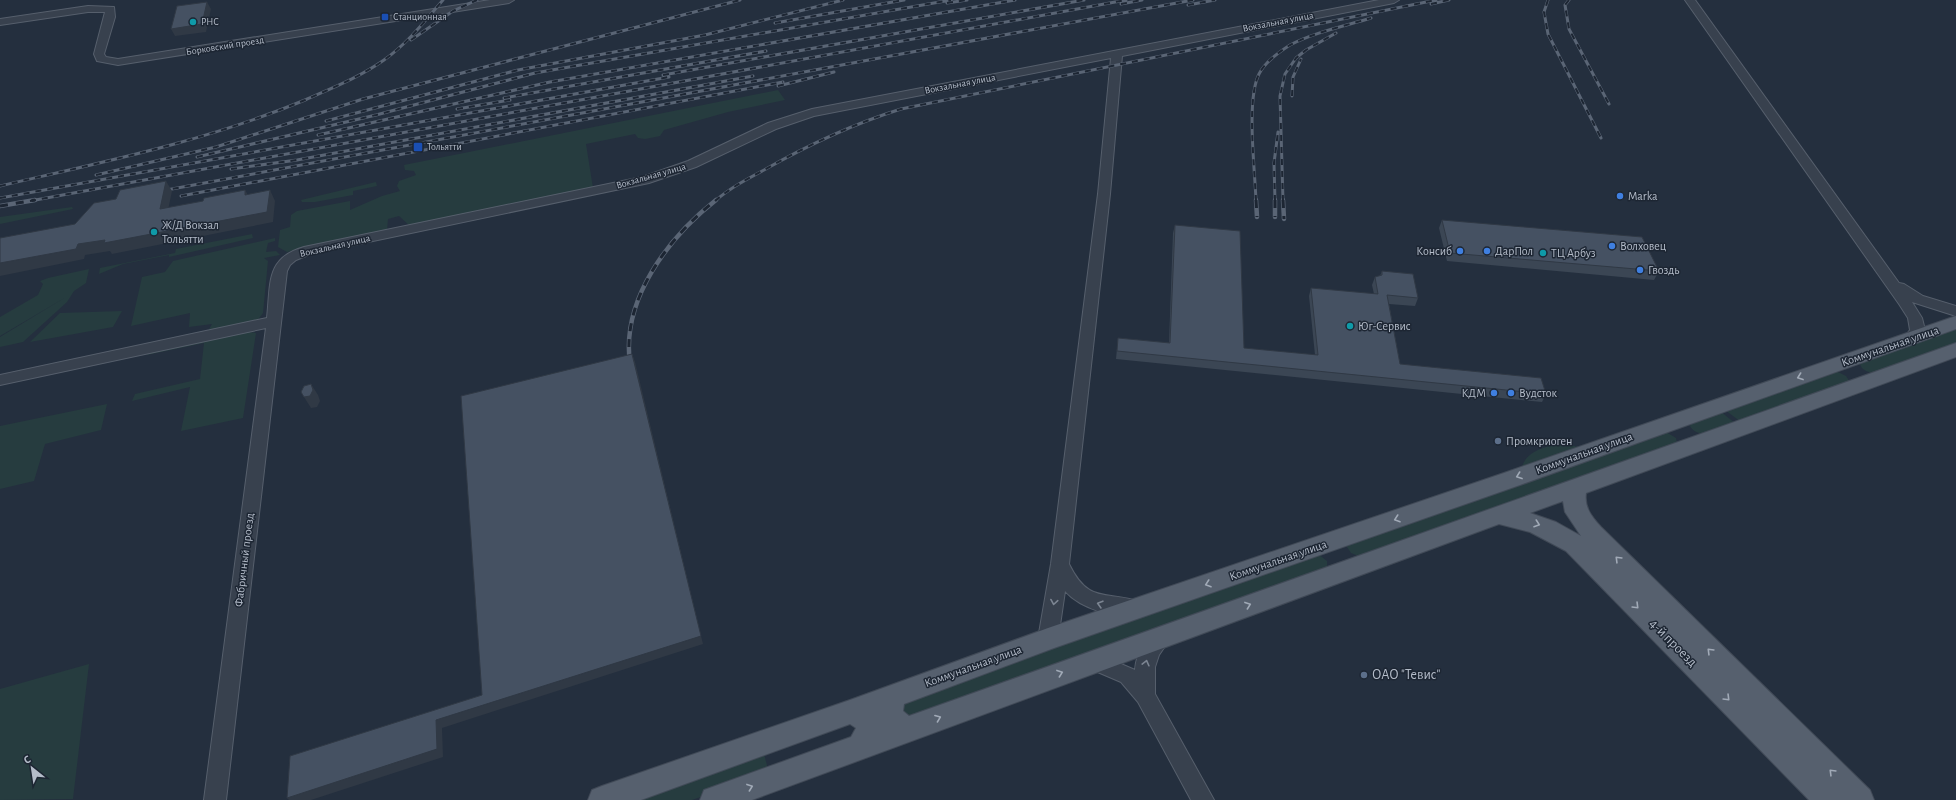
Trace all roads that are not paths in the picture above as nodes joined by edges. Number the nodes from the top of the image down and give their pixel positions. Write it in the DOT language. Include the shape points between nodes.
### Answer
graph roads {
  1 [pos="510,0"];
  2 [pos="1394,0"];
  3 [pos="1690,0"];
  4 [pos="0,22"];
  5 [pos="1117,54"];
  6 [pos="1888,278"];
  7 [pos="1956,311"];
  8 [pos="274,321"];
  9 [pos="1956,322"];
  10 [pos="1912,338"];
  11 [pos="1956,350"];
  12 [pos="1848,361"];
  13 [pos="1824,369"];
  14 [pos="1876,379"];
  15 [pos="0,380"];
  16 [pos="1853,387"];
  17 [pos="1668,424"];
  18 [pos="1693,445"];
  19 [pos="1578,486"];
  20 [pos="1499,515"];
  21 [pos="1328,543"];
  22 [pos="1060,564"];
  23 [pos="1348,569"];
  24 [pos="1138,608"];
  25 [pos="1163,636"];
  26 [pos="1048,639"];
  27 [pos="1093,661"];
  28 [pos="895,695"];
  29 [pos="1145,695"];
  30 [pos="850,712"];
  31 [pos="909,729"];
  32 [pos="859,748"];
  33 [pos="215,800"];
  34 [pos="602,800"];
  35 [pos="714,800"];
  36 [pos="1203,800"];
  37 [pos="1829,800"];
  38 [pos="1860,800"];
  1 -- 4 [label="street, Борковский проезд" via="118,62 101,59 99,54 110,10 88,9"];
  2 -- 5 [label="street, Вокзальная улица"];
  3 -- 6 [label="street"];
  5 -- 8 [label="street, Вокзальная улица" via="812,113 772,126 692,164 645,180 296,254 288,258 280,271"];
  5 -- 22 [label="street" via="1104,194"];
  6 -- 7 [label="street" via="1918,299"];
  6 -- 10 [label="street" via="1915,318 1918,330"];
  8 -- 15 [label="street"];
  8 -- 33 [label="street, Фабричный проезд"];
  9 -- 10 [label="main road, Коммунальная улица"];
  10 -- 12 [label="main road, Коммунальная улица"];
  11 -- 14 [label="main road"];
  12 -- 13 [label="main road, Коммунальная улица"];
  12 -- 14 [label="main road" via="1847,366 1854,373"];
  13 -- 16 [label="main road" via="1847,373 1855,382"];
  13 -- 17 [label="main road, Коммунальная улица, one-way"];
  14 -- 16 [label="main road"];
  16 -- 18 [label="main road"];
  17 -- 18 [label="main road"];
  17 -- 21 [label="main road, Коммунальная улица, one-way"];
  18 -- 19 [label="main road"];
  19 -- 20 [label="main road"];
  38 -- 19 [label="main road, 4-й проезд, one-way" via="1583,523 1573,500"];
  20 -- 23 [label="main road"];
  20 -- 37 [label="main road, 4-й проезд, one-way" via="1545,527 1574,544"];
  21 -- 23 [label="main road"];
  21 -- 24 [label="main road, Коммунальная улица, one-way"];
  24 -- 22 [label="street, one-way" via="1108,606 1081,595 1072,589 1065,579"];
  22 -- 26 [label="street, one-way"];
  25 -- 23 [label="main road, one-way"];
  24 -- 26 [label="main road, Коммунальная улица"];
  25 -- 27 [label="main road"];
  29 -- 25 [label="street, one-way" via="1145,667 1148,656"];
  26 -- 28 [label="main road, Коммунальная улица"];
  27 -- 29 [label="street" via="1128,676"];
  31 -- 27 [label="main road, one-way"];
  28 -- 30 [label="main road, Коммунальная улица"];
  28 -- 31 [label="main road" via="888,711 892,721"];
  29 -- 36 [label="street"];
  30 -- 32 [label="main road" via="860,714 871,729 869,736"];
  30 -- 34 [label="main road, Коммунальная улица"];
  31 -- 32 [label="main road"];
  35 -- 32 [label="main road, one-way"];
}
